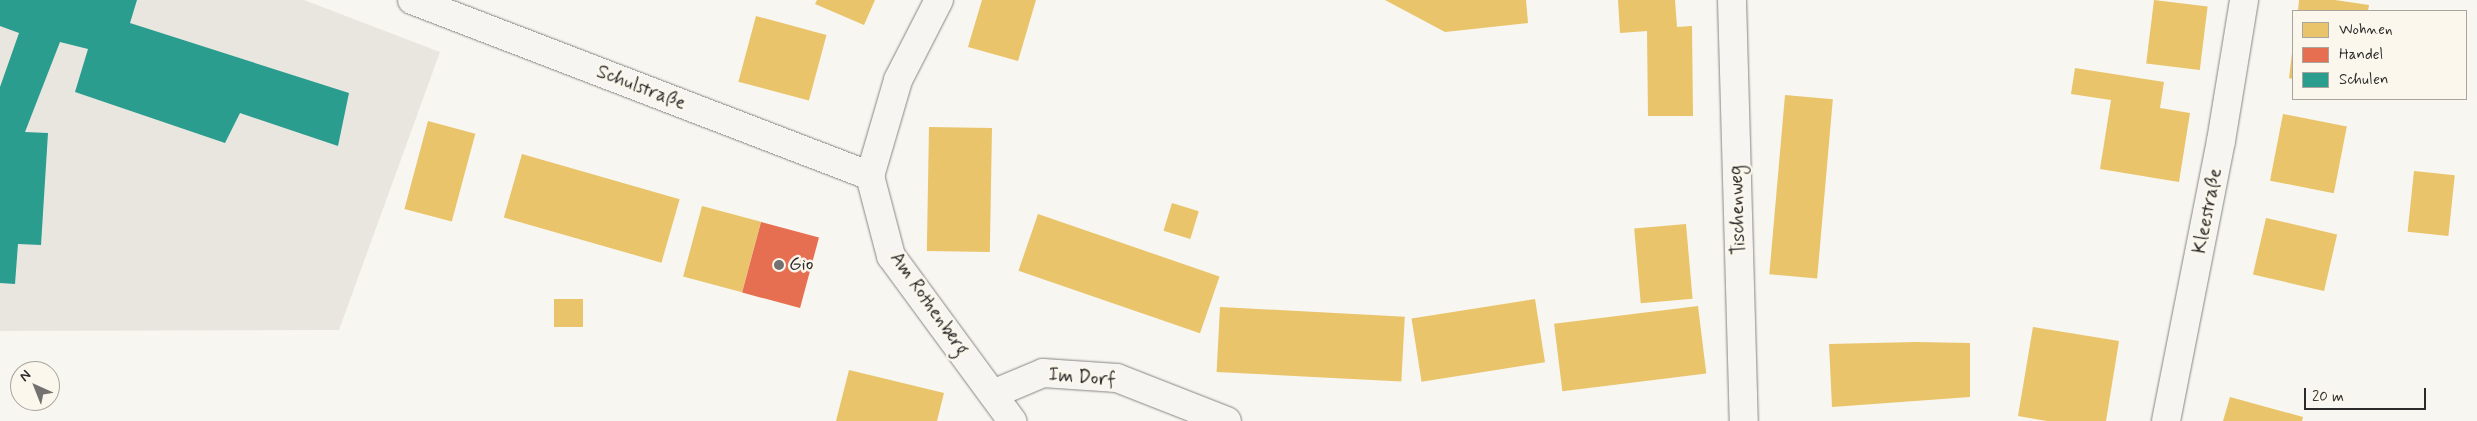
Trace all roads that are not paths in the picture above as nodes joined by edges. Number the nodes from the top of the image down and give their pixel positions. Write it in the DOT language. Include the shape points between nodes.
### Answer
graph roads {
  1 [pos="412,0"];
  2 [pos="939,0"];
  3 [pos="1732,0"];
  4 [pos="2244,0"];
  5 [pos="870,176"];
  6 [pos="993,394"];
  7 [pos="1012,421"];
  8 [pos="1227,421"];
  9 [pos="1744,421"];
  10 [pos="2166,421"];
  1 -- 5 [label="street, Schulstraße"];
  2 -- 5 [label="street" via="898,80"];
  3 -- 9 [label="street, Tischenweg"];
  4 -- 10 [label="street, Kleestraße" via="2221,141"];
  5 -- 6 [label="street, Am Rothenberg" via="892,256"];
  6 -- 7 [label="street, Am Rothenberg"];
  6 -- 8 [label="street, Im Dorf" via="1043,373 1118,378"];
}
